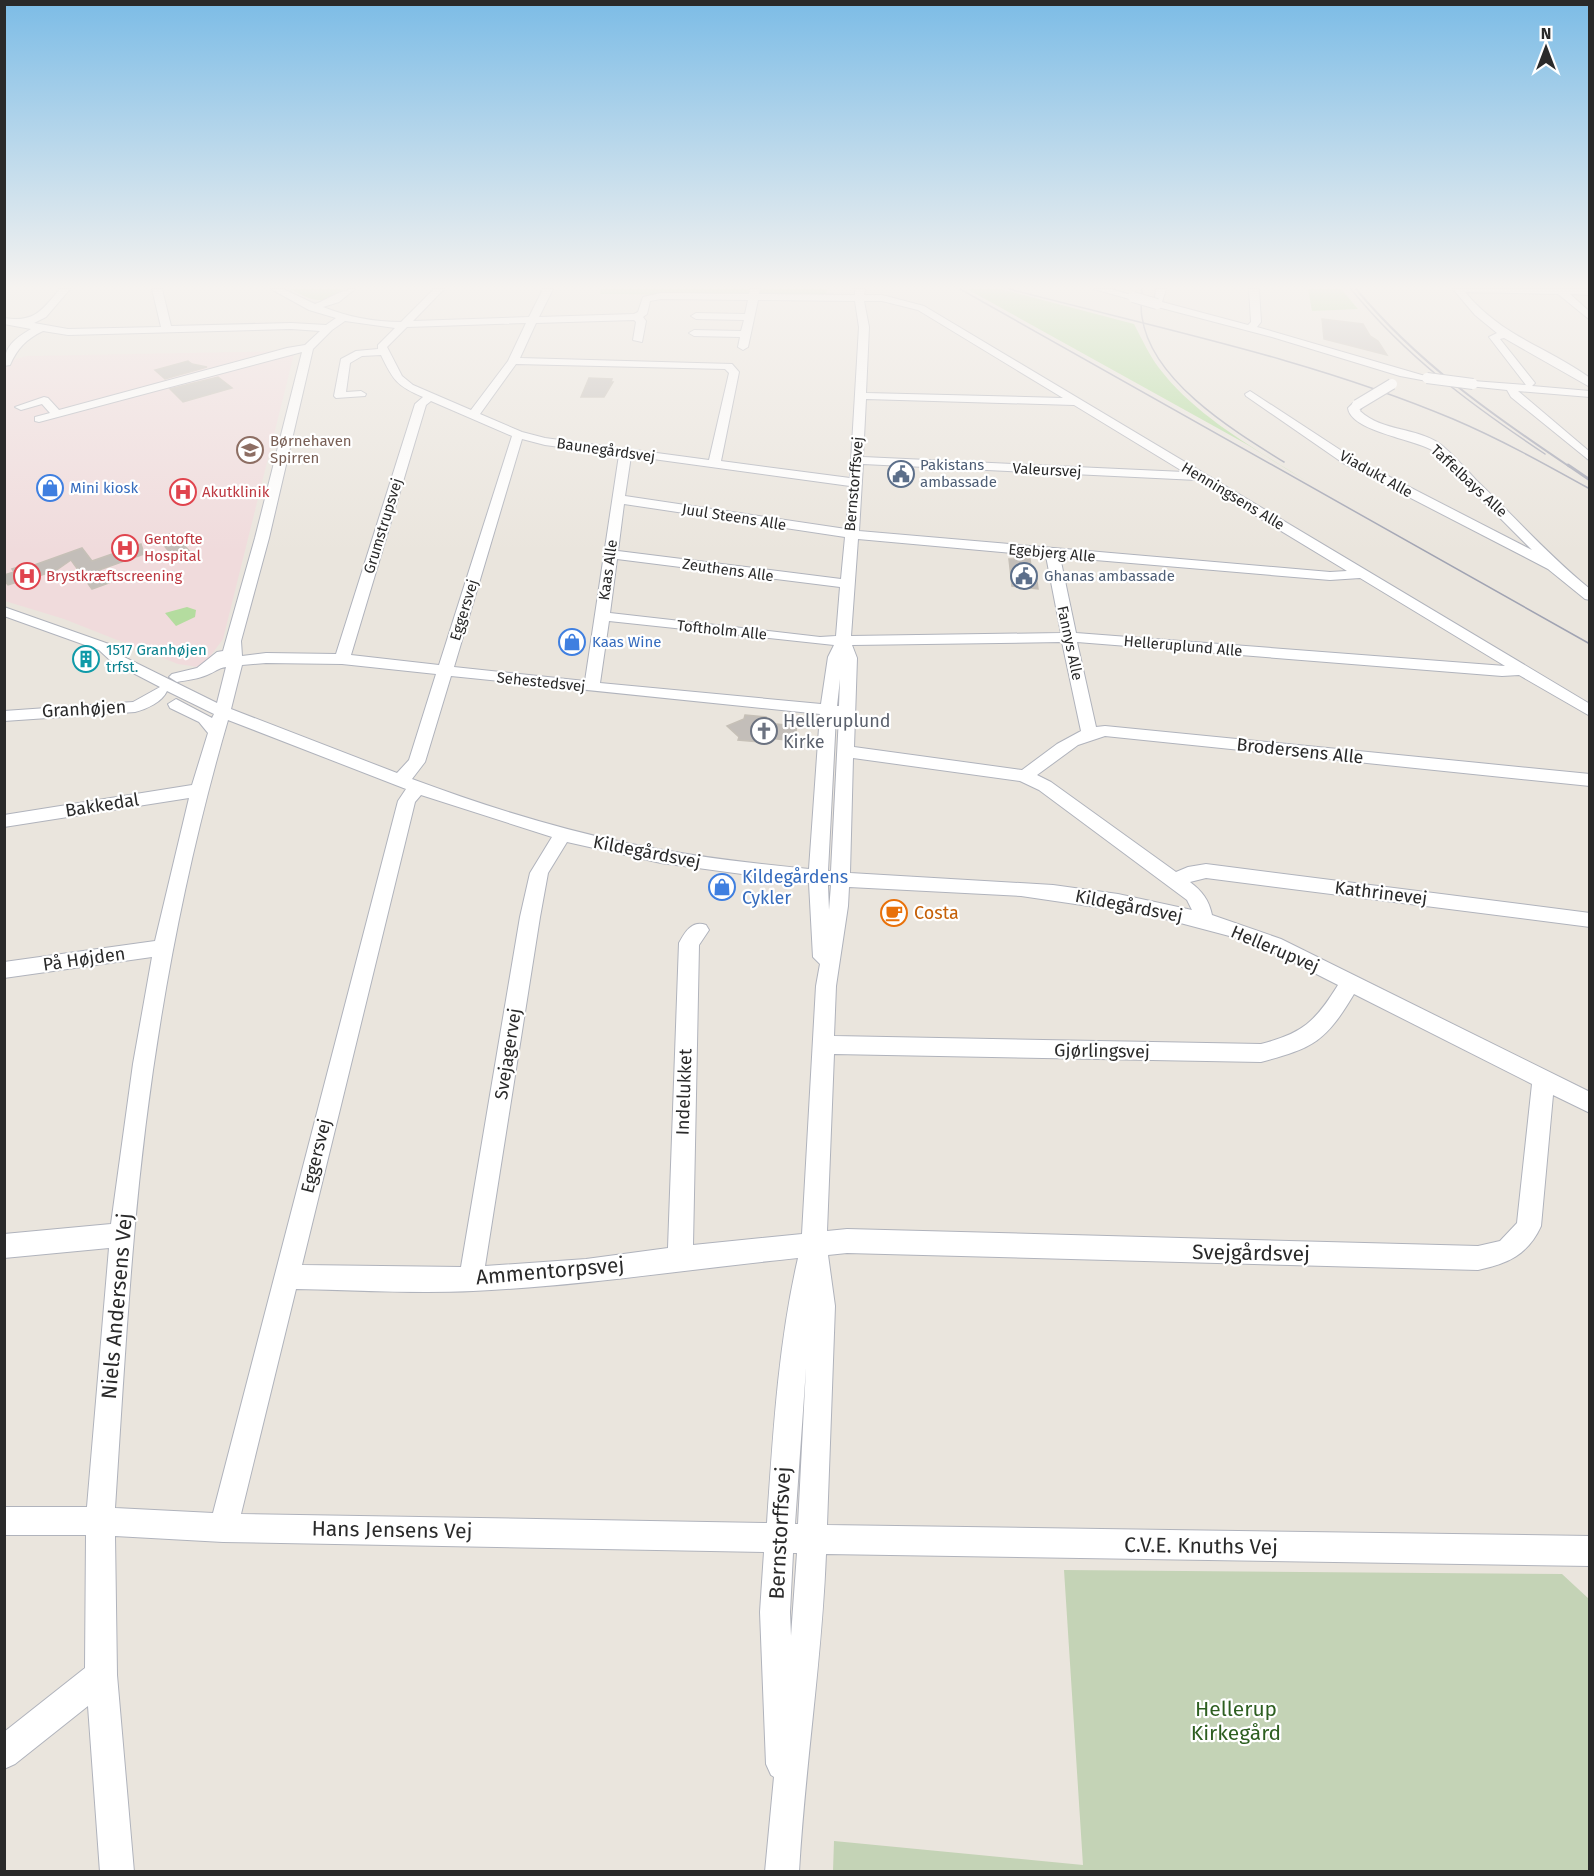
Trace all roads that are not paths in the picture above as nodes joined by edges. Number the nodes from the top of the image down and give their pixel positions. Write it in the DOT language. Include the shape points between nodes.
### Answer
graph roads {
  1 [pos="194,377"];
  2 [pos="301,377"];
  3 [pos="343,377"];
  4 [pos="396,377"];
  5 [pos="502,377"];
  6 [pos="733,377"];
  7 [pos="862,377"];
  8 [pos="1034,377"];
  9 [pos="1401,377"];
  10 [pos="1419,377"];
  11 [pos="1525,377"];
  12 [pos="1530,383"];
  13 [pos="1511,388"];
  14 [pos="361,394"];
  15 [pos="1250,394"];
  16 [pos="1590,394"];
  17 [pos="861,396"];
  18 [pos="429,397"];
  19 [pos="1076,402"];
  20 [pos="21,407"];
  21 [pos="57,414"];
  22 [pos="471,415"];
  23 [pos="39,419"];
  24 [pos="518,434"];
  25 [pos="625,453"];
  26 [pos="1590,458"];
  27 [pos="858,460"];
  28 [pos="714,465"];
  29 [pos="1200,476"];
  30 [pos="856,483"];
  31 [pos="618,499"];
  32 [pos="850,534"];
  33 [pos="1531,540"];
  34 [pos="1508,544"];
  35 [pos="1052,553"];
  36 [pos="610,554"];
  37 [pos="1553,566"];
  38 [pos="1362,574"];
  39 [pos="846,584"];
  40 [pos="1590,596"];
  41 [pos="4,611"];
  42 [pos="602,616"];
  43 [pos="1068,637"];
  44 [pos="843,641"];
  45 [pos="105,648"];
  46 [pos="342,659"];
  47 [pos="225,663"];
  48 [pos="1522,670"];
  49 [pos="446,672"];
  50 [pos="177,677"];
  51 [pos="158,686"];
  52 [pos="592,687"];
  53 [pos="220,704"];
  54 [pos="828,710"];
  55 [pos="1590,711"];
  56 [pos="846,712"];
  57 [pos="4,716"];
  58 [pos="1090,732"];
  59 [pos="211,739"];
  60 [pos="845,751"];
  61 [pos="1025,776"];
  62 [pos="1590,780"];
  63 [pos="409,784"];
  64 [pos="199,789"];
  65 [pos="4,821"];
  66 [pos="562,835"];
  67 [pos="818,876"];
  68 [pos="840,878"];
  69 [pos="1176,882"];
  70 [pos="1590,920"];
  71 [pos="1203,921"];
  72 [pos="699,930"];
  73 [pos="163,948"];
  74 [pos="4,970"];
  75 [pos="1350,983"];
  76 [pos="826,986"];
  77 [pos="824,1045"];
  78 [pos="1543,1081"];
  79 [pos="1590,1103"];
  80 [pos="122,1235"];
  81 [pos="814,1245"];
  82 [pos="4,1246"];
  83 [pos="680,1258"];
  84 [pos="285,1277"];
  85 [pos="471,1279"];
  86 [pos="4,1521"];
  87 [pos="100,1521"];
  88 [pos="223,1528"];
  89 [pos="780,1538"];
  90 [pos="813,1539"];
  91 [pos="1590,1551"];
  92 [pos="101,1675"];
  93 [pos="4,1753"];
  94 [pos="785,1824"];
  95 [pos="117,1872"];
  96 [pos="782,1872"];
  1 -- 21 [label="street"];
  2 -- 47 [label="street, Niels Andersens Vej" via="234,642"];
  3 -- 14 [label="street" via="340,396"];
  4 -- 18 [label="street, Baunegårdsvej"];
  5 -- 22 [label="street" via="480,409"];
  6 -- 28 [label="street"];
  7 -- 17 [label="street, Bernstorffsvej"];
  8 -- 19 [label="street, Henningsens Alle"];
  9 -- 33 [label="street, Taffelbays Alle, bridge" via="1357,405 1354,412 1365,423 1436,447"];
  10 -- 13 [label="street, bridge"];
  11 -- 12 [label="street"];
  13 -- 16 [label="street"];
  13 -- 26 [label="street"];
  15 -- 34 [label="street, Viadukt Alle" via="1347,460"];
  17 -- 19 [label="street"];
  17 -- 27 [label="street, Bernstorffsvej"];
  18 -- 22 [label="street, Baunegårdsvej"];
  18 -- 46 [label="street, Grumstrupsvej" via="421,404"];
  19 -- 29 [label="street, Henningsens Alle"];
  20 -- 21 [label="street" via="44,400"];
  21 -- 23 [label="street"];
  22 -- 24 [label="street, Baunegårdsvej"];
  24 -- 25 [label="street, Baunegårdsvej"];
  24 -- 49 [label="street, Eggersvej"];
  25 -- 28 [label="street, Baunegårdsvej"];
  25 -- 31 [label="street, Kaas Alle"];
  27 -- 29 [label="street, Valeursvej"];
  27 -- 30 [label="street, Bernstorffsvej"];
  28 -- 30 [label="street, Baunegårdsvej"];
  29 -- 38 [label="street, Henningsens Alle"];
  30 -- 32 [label="street, Bernstorffsvej"];
  31 -- 32 [label="street, Juul Steens Alle"];
  31 -- 36 [label="street, Kaas Alle"];
  32 -- 35 [label="street, Egebjerg Alle"];
  32 -- 39 [label="street, Bernstorffsvej"];
  33 -- 34 [label="street" via="1526,546"];
  33 -- 37 [label="street, Taffelbays Alle"];
  34 -- 37 [label="street, Viadukt Alle"];
  35 -- 38 [label="street, Egebjerg Alle" via="1330,576"];
  35 -- 43 [label="street, Fannys Alle"];
  36 -- 39 [label="street, Zeuthens Alle"];
  36 -- 42 [label="street, Kaas Alle"];
  37 -- 40 [label="street, Taffelbays Alle"];
  38 -- 48 [label="street, Henningsens Alle"];
  39 -- 44 [label="street, Bernstorffsvej"];
  41 -- 45 [label="street, Kildegårdsvej"];
  42 -- 44 [label="street, Toftholm Alle"];
  42 -- 52 [label="street, Kaas Alle"];
  43 -- 44 [label="street, Helleruplund Alle"];
  43 -- 48 [label="street, Helleruplund Alle"];
  43 -- 58 [label="street, Fannys Alle"];
  44 -- 54 [label="street, Bernstorffsvej" via="836,657"];
  44 -- 56 [label="street, Bernstorffsvej" via="849,658"];
  45 -- 50 [label="street, Kildegårdsvej"];
  45 -- 51 [label="street, Kildegårdsvej"];
  46 -- 47 [label="street, Sehestedsvej" via="302,657"];
  46 -- 49 [label="street, Sehestedsvej"];
  47 -- 50 [label="street" via="201,674"];
  47 -- 53 [label="street, Niels Andersens Vej"];
  48 -- 55 [label="street, Henningsens Alle"];
  49 -- 52 [label="street, Sehestedsvej"];
  49 -- 63 [label="street, Eggersvej"];
  50 -- 53 [label="street, Kildegårdsvej"];
  51 -- 53 [label="street, Kildegårdsvej"];
  51 -- 57 [label="street, Granhøjen" via="145,703 135,706"];
  51 -- 59 [label="street, Kildegårdsvej" via="174,703 206,719"];
  52 -- 54 [label="street, Sehestedsvej"];
  53 -- 59 [label="street, Niels Andersens Vej"];
  53 -- 63 [label="street, Kildegårdsvej" via="317,750"];
  54 -- 56 [label="street, Sehestedsvej"];
  54 -- 67 [label="street, Bernstorffsvej"];
  56 -- 60 [label="street, Bernstorffsvej"];
  58 -- 61 [label="street, Brodersens Alle" via="1078,736"];
  58 -- 62 [label="street, Brodersens Alle"];
  59 -- 64 [label="street, Niels Andersens Vej"];
  60 -- 61 [label="street"];
  60 -- 68 [label="street, Bernstorffsvej"];
  61 -- 69 [label="street" via="1045,786"];
  63 -- 66 [label="street, Kildegårdsvej"];
  63 -- 84 [label="street, Eggersvej"];
  64 -- 65 [label="street, Bakkedal"];
  64 -- 73 [label="street, Niels Andersens Vej"];
  66 -- 67 [label="street, Kildegårdsvej" via="679,859"];
  66 -- 85 [label="street, Svejagervej" via="539,873"];
  67 -- 68 [label="street, Kildegårdsvej"];
  67 -- 76 [label="street, Bernstorffsvej"];
  68 -- 71 [label="street, Kildegårdsvej" via="1033,891"];
  68 -- 76 [label="street, Bernstorffsvej"];
  69 -- 70 [label="street, Kathrinevej" via="1188,874 1206,871"];
  69 -- 71 [label="street" via="1194,895"];
  71 -- 75 [label="street, Hellerupvej" via="1274,944"];
  72 -- 83 [label="street, Indelukket" via="689,943"];
  73 -- 74 [label="street, På Højden"];
  73 -- 80 [label="street, Niels Andersens Vej"];
  75 -- 77 [label="street, Gjørlingsvej" via="1322,1029 1297,1044 1261,1053"];
  75 -- 78 [label="street, Hellerupvej"];
  76 -- 77 [label="street, Bernstorffsvej"];
  77 -- 81 [label="street, Bernstorffsvej"];
  78 -- 79 [label="street, Hellerupvej"];
  78 -- 81 [label="street, Svejgårdsvej" via="1529,1226 1519,1243 1502,1253 1478,1258 847,1241"];
  80 -- 82 [label="street"];
  80 -- 87 [label="street, Niels Andersens Vej"];
  81 -- 83 [label="street, Ammentorpsvej"];
  81 -- 89 [label="street, Bernstorffsvej" via="800,1304"];
  81 -- 90 [label="street, Bernstorffsvej" via="822,1306"];
  83 -- 85 [label="street, Ammentorpsvej" via="586,1271"];
  84 -- 85 [label="street, Ammentorpsvej"];
  84 -- 88 [label="street, Eggersvej"];
  86 -- 87 [label="street, Hans Jensens Vej"];
  87 -- 88 [label="street, Hans Jensens Vej"];
  87 -- 92 [label="street, Niels Andersens Vej"];
  88 -- 89 [label="street, Hans Jensens Vej"];
  89 -- 90 [label="street, Hans Jensens Vej"];
  89 -- 94 [label="street, Bernstorffsvej" via="775,1612"];
  90 -- 91 [label="street, C.V.E. Knuths Vej"];
  90 -- 94 [label="street, Bernstorffsvej" via="809,1614"];
  92 -- 93 [label="street"];
  92 -- 95 [label="street, Niels Andersens Vej"];
  94 -- 96 [label="street, Bernstorffsvej"];
}
